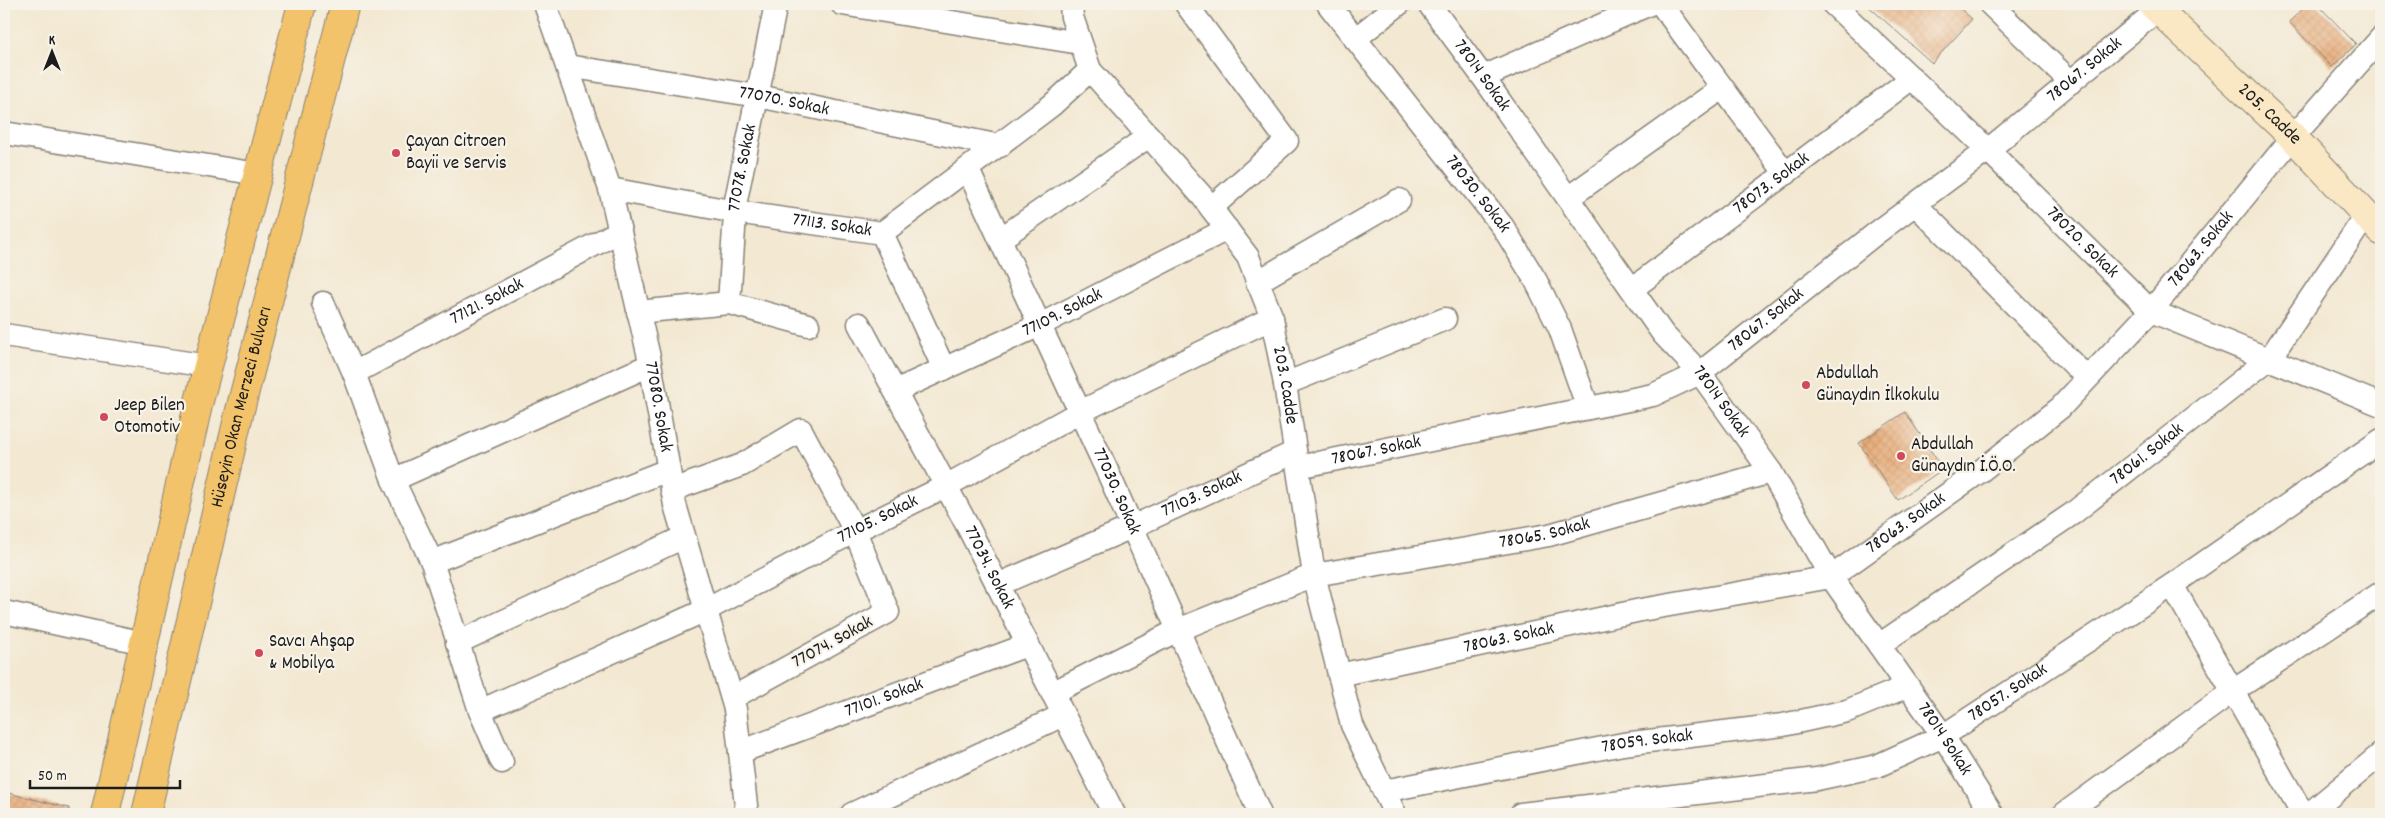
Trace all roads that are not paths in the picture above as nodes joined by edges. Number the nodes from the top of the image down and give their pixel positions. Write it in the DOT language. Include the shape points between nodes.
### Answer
graph roads {
  1 [pos="302,4"];
  2 [pos="345,4"];
  3 [pos="545,4"];
  4 [pos="776,4"];
  5 [pos="842,4"];
  6 [pos="1071,4"];
  7 [pos="1186,4"];
  8 [pos="1328,4"];
  9 [pos="1399,4"];
  10 [pos="1429,4"];
  11 [pos="1650,4"];
  12 [pos="1661,4"];
  13 [pos="1833,4"];
  14 [pos="1990,4"];
  15 [pos="2159,6"];
  16 [pos="2381,38"];
  17 [pos="1355,39"];
  18 [pos="1080,43"];
  19 [pos="567,66"];
  20 [pos="1090,70"];
  21 [pos="1483,77"];
  22 [pos="1912,78"];
  23 [pos="2071,82"];
  24 [pos="1722,88"];
  25 [pos="758,96"];
  26 [pos="4,133"];
  27 [pos="1149,136"];
  28 [pos="2293,137"];
  29 [pos="1000,146"];
  30 [pos="1988,150"];
  31 [pos="968,170"];
  32 [pos="258,174"];
  33 [pos="1786,174"];
  34 [pos="610,189"];
  35 [pos="1568,198"];
  36 [pos="1399,200"];
  37 [pos="1916,205"];
  38 [pos="1211,208"];
  39 [pos="736,212"];
  40 [pos="2374,223"];
  41 [pos="1227,230"];
  42 [pos="620,231"];
  43 [pos="882,233"];
  44 [pos="1000,239"];
  45 [pos="1257,282"];
  46 [pos="1632,289"];
  47 [pos="323,303"];
  48 [pos="729,304"];
  49 [pos="2151,311"];
  50 [pos="638,312"];
  51 [pos="1272,318"];
  52 [pos="1445,318"];
  53 [pos="859,324"];
  54 [pos="808,325"];
  55 [pos="1040,325"];
  56 [pos="4,335"];
  57 [pos="2270,358"];
  58 [pos="650,365"];
  59 [pos="208,366"];
  60 [pos="944,368"];
  61 [pos="354,373"];
  62 [pos="1700,373"];
  63 [pos="2088,378"];
  64 [pos="1285,384"];
  65 [pos="895,390"];
  66 [pos="2381,405"];
  67 [pos="1588,408"];
  68 [pos="1080,412"];
  69 [pos="2381,440"];
  70 [pos="1297,459"];
  71 [pos="1771,472"];
  72 [pos="393,480"];
  73 [pos="670,480"];
  74 [pos="946,486"];
  75 [pos="1132,527"];
  76 [pos="855,531"];
  77 [pos="684,537"];
  78 [pos="432,562"];
  79 [pos="1314,575"];
  80 [pos="1831,577"];
  81 [pos="997,585"];
  82 [pos="2172,585"];
  83 [pos="2381,593"];
  84 [pos="706,610"];
  85 [pos="4,612"];
  86 [pos="1178,630"];
  87 [pos="144,643"];
  88 [pos="457,643"];
  89 [pos="1027,645"];
  90 [pos="1879,645"];
  91 [pos="1339,675"];
  92 [pos="1908,686"];
  93 [pos="2233,691"];
  94 [pos="1052,693"];
  95 [pos="732,698"];
  96 [pos="480,712"];
  97 [pos="1064,715"];
  98 [pos="1943,736"];
  99 [pos="740,752"];
  100 [pos="2381,754"];
  101 [pos="502,762"];
  102 [pos="1384,791"];
  103 [pos="104,814"];
  104 [pos="146,814"];
  105 [pos="747,814"];
  106 [pos="852,814"];
  107 [pos="1114,814"];
  108 [pos="1260,814"];
  109 [pos="1395,814"];
  110 [pos="1521,814"];
  111 [pos="1992,814"];
  112 [pos="2064,814"];
  113 [pos="2303,814"];
  114 [pos="2309,814"];
  1 -- 32 [label="main road"];
  2 -- 104 [label="main road, Hüseyin Okan Merzeci Bulvarı" via="239,414"];
  3 -- 19 [label="street, 77080. Sokak"];
  4 -- 25 [label="street, 77078. Sokak"];
  5 -- 18 [label="street"];
  6 -- 18 [label="street, 203. Cadde"];
  7 -- 38 [label="street" via="1287,141"];
  8 -- 17 [label="street, 78030. Sokak"];
  9 -- 17 [label="street"];
  10 -- 21 [label="street, 78014 Sokak"];
  11 -- 21 [label="street"];
  12 -- 24 [label="street"];
  13 -- 22 [label="street, 78020. Sokak"];
  14 -- 23 [label="street"];
  15 -- 23 [label="street, 78067. Sokak"];
  15 -- 28 [label="street, 205. Cadde"];
  16 -- 28 [label="street, 78063. Sokak"];
  17 -- 67 [label="street, 78030. Sokak" via="1503,227 1560,328"];
  18 -- 20 [label="street, 203. Cadde"];
  19 -- 25 [label="street, 77070. Sokak"];
  19 -- 34 [label="street, 77080. Sokak"];
  20 -- 27 [label="street, 203. Cadde"];
  20 -- 29 [label="street, 77113. Sokak"];
  21 -- 35 [label="street, 78014 Sokak"];
  22 -- 30 [label="street, 78020. Sokak"];
  22 -- 33 [label="street, 78073. Sokak"];
  23 -- 30 [label="street, 78067. Sokak"];
  24 -- 33 [label="street"];
  24 -- 35 [label="street"];
  25 -- 29 [label="street, 77070. Sokak"];
  25 -- 39 [label="street, 77078. Sokak"];
  26 -- 32 [label="street"];
  27 -- 38 [label="street, 203. Cadde"];
  27 -- 44 [label="street"];
  28 -- 40 [label="street, 205. Cadde"];
  28 -- 49 [label="street, 78063. Sokak"];
  29 -- 31 [label="street, 77113. Sokak"];
  30 -- 37 [label="street, 78067. Sokak"];
  30 -- 49 [label="street, 78020. Sokak"];
  31 -- 43 [label="street, 77113. Sokak"];
  31 -- 44 [label="street, 77030. Sokak"];
  32 -- 59 [label="main road"];
  33 -- 46 [label="street, 78073. Sokak"];
  34 -- 39 [label="street, 77113. Sokak"];
  34 -- 42 [label="street, 77080. Sokak"];
  35 -- 46 [label="street, 78014 Sokak"];
  36 -- 45 [label="street"];
  37 -- 62 [label="street, 78067. Sokak"];
  37 -- 63 [label="street"];
  38 -- 41 [label="street, 203. Cadde"];
  39 -- 43 [label="street, 77113. Sokak"];
  39 -- 48 [label="street, 77078. Sokak"];
  40 -- 57 [label="street, 78061. Sokak"];
  41 -- 45 [label="street, 203. Cadde" via="1248,257"];
  41 -- 55 [label="street, 77109. Sokak"];
  42 -- 50 [label="street, 77080. Sokak"];
  42 -- 61 [label="street, 77121. Sokak"];
  43 -- 60 [label="street"];
  44 -- 55 [label="street, 77030. Sokak"];
  45 -- 51 [label="street, 203. Cadde"];
  46 -- 62 [label="street, 78014 Sokak" via="1663,334"];
  47 -- 61 [label="street"];
  48 -- 50 [label="street"];
  48 -- 54 [label="street"];
  49 -- 57 [label="street, 78020. Sokak"];
  49 -- 63 [label="street, 78063. Sokak"];
  50 -- 58 [label="street, 77080. Sokak"];
  51 -- 64 [label="street, 203. Cadde"];
  51 -- 68 [label="street, 77105. Sokak"];
  52 -- 64 [label="street"];
  53 -- 65 [label="street, 77034. Sokak"];
  55 -- 60 [label="street, 77109. Sokak"];
  55 -- 68 [label="street, 77030. Sokak"];
  56 -- 59 [label="street"];
  57 -- 66 [label="street, 78020. Sokak"];
  57 -- 90 [label="street, 78061. Sokak" via="2072,514"];
  58 -- 72 [label="street"];
  58 -- 73 [label="street, 77080. Sokak"];
  59 -- 87 [label="main road"];
  60 -- 65 [label="street, 77109. Sokak"];
  61 -- 72 [label="street"];
  62 -- 67 [label="street, 78067. Sokak" via="1653,395"];
  62 -- 71 [label="street, 78014 Sokak"];
  63 -- 80 [label="street, 78063. Sokak" via="2060,408 1982,470"];
  64 -- 70 [label="street, 203. Cadde"];
  65 -- 74 [label="street, 77034. Sokak"];
  67 -- 70 [label="street, 78067. Sokak"];
  68 -- 74 [label="street, 77105. Sokak"];
  68 -- 75 [label="street, 77030. Sokak"];
  69 -- 82 [label="street, 78057. Sokak"];
  70 -- 75 [label="street, 77103. Sokak"];
  70 -- 79 [label="street, 203. Cadde"];
  71 -- 79 [label="street, 78065. Sokak" via="1550,535"];
  71 -- 80 [label="street, 78014 Sokak"];
  72 -- 78 [label="street"];
  73 -- 76 [label="street, 77074. Sokak" via="742,465 801,430"];
  73 -- 77 [label="street, 77080. Sokak"];
  73 -- 78 [label="street"];
  74 -- 76 [label="street, 77105. Sokak"];
  74 -- 81 [label="street, 77034. Sokak"];
  75 -- 81 [label="street, 77103. Sokak"];
  75 -- 86 [label="street, 77030. Sokak"];
  76 -- 84 [label="street, 77105. Sokak"];
  76 -- 95 [label="street, 77074. Sokak" via="888,612"];
  77 -- 84 [label="street, 77080. Sokak"];
  77 -- 88 [label="street"];
  78 -- 88 [label="street"];
  79 -- 86 [label="street, 78065. Sokak"];
  79 -- 91 [label="street, 203. Cadde"];
  80 -- 90 [label="street, 78014 Sokak"];
  80 -- 91 [label="street, 78063. Sokak" via="1642,610"];
  81 -- 89 [label="street, 77034. Sokak"];
  82 -- 93 [label="street"];
  82 -- 98 [label="street, 78057. Sokak"];
  83 -- 93 [label="street"];
  84 -- 95 [label="street, 77080. Sokak"];
  84 -- 96 [label="street, 77105. Sokak"];
  85 -- 87 [label="street"];
  86 -- 94 [label="street, 78065. Sokak"];
  86 -- 108 [label="street, 77030. Sokak"];
  87 -- 103 [label="main road"];
  88 -- 96 [label="street"];
  89 -- 94 [label="street, 77034. Sokak"];
  89 -- 99 [label="street, 77101. Sokak"];
  90 -- 92 [label="street, 78014 Sokak"];
  91 -- 102 [label="street, 203. Cadde" via="1352,726"];
  92 -- 98 [label="street, 78014 Sokak"];
  92 -- 102 [label="street, 78059. Sokak" via="1847,711 1782,725 1623,744"];
  93 -- 112 [label="street"];
  93 -- 113 [label="street"];
  94 -- 97 [label="street, 77034. Sokak"];
  95 -- 99 [label="street, 77080. Sokak"];
  96 -- 101 [label="street"];
  97 -- 106 [label="street"];
  97 -- 107 [label="street, 77034. Sokak"];
  98 -- 110 [label="street, 78057. Sokak" via="1878,766 1817,779"];
  98 -- 111 [label="street, 78014 Sokak"];
  99 -- 105 [label="street, 77080. Sokak"];
  100 -- 114 [label="street"];
  102 -- 109 [label="street, 203. Cadde"];
}
